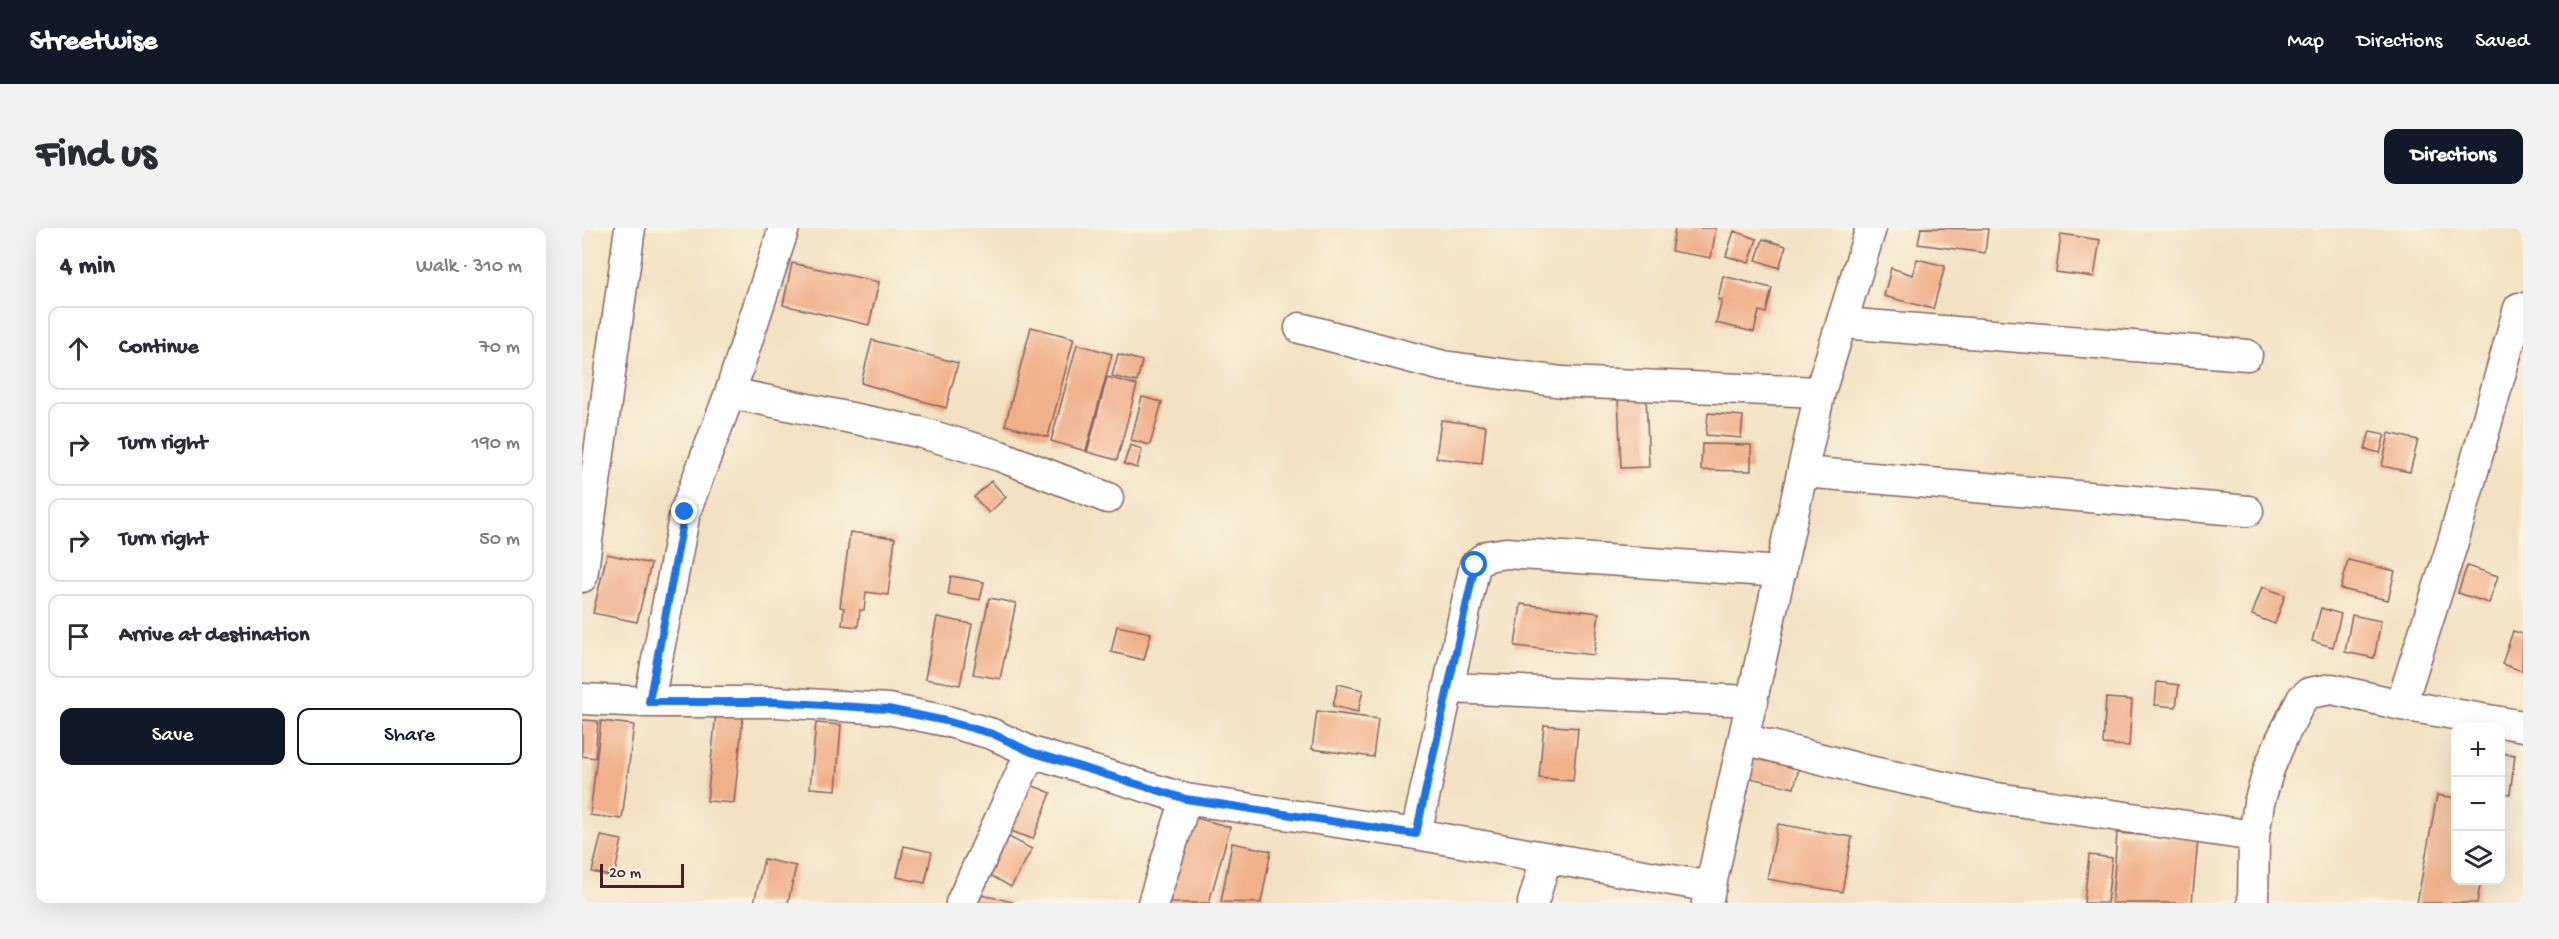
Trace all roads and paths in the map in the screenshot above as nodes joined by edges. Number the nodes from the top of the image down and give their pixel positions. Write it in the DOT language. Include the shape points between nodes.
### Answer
graph roads {
  1 [pos="630,228"];
  2 [pos="784,228"];
  3 [pos="1870,228"];
  4 [pos="2519,308"];
  5 [pos="1842,323"];
  6 [pos="1300,328"];
  7 [pos="2247,356"];
  8 [pos="1820,392"];
  9 [pos="730,393"];
  10 [pos="1804,472"];
  11 [pos="1108,498"];
  12 [pos="2247,511"];
  13 [pos="1781,572"];
  14 [pos="582,577"];
  15 [pos="1449,688"];
  16 [pos="582,699"];
  17 [pos="1753,701"];
  18 [pos="649,702"];
  19 [pos="2401,705"];
  20 [pos="2523,726"];
  21 [pos="1744,739"];
  22 [pos="1031,752"];
  23 [pos="1186,799"];
  24 [pos="1416,834"];
  25 [pos="2254,836"];
  26 [pos="1546,858"];
  27 [pos="1709,895"];
  28 [pos="961,903"];
  29 [pos="1153,903"];
  30 [pos="1533,903"];
  31 [pos="2253,903"];
  1 -- 14 [label="street"];
  2 -- 9 [label="street"];
  3 -- 5 [label="street"];
  4 -- 19 [label="street" via="2453,542"];
  5 -- 7 [label="street"];
  5 -- 8 [label="street"];
  6 -- 8 [label="street" via="1443,366 1551,380"];
  8 -- 10 [label="street"];
  9 -- 11 [label="street" via="919,432 1000,456"];
  9 -- 18 [label="street" via="685,512"];
  10 -- 12 [label="street"];
  10 -- 13 [label="street"];
  13 -- 15 [label="street" via="1506,553 1487,556 1475,565"];
  13 -- 17 [label="street"];
  15 -- 17 [label="street"];
  15 -- 24 [label="street"];
  16 -- 18 [label="street"];
  17 -- 21 [label="street"];
  18 -- 22 [label="street" via="776,702 888,709 993,734"];
  19 -- 20 [label="street"];
  19 -- 25 [label="street" via="2332,689 2309,693 2302,699 2269,769"];
  21 -- 25 [label="street" via="1990,797"];
  21 -- 27 [label="street"];
  22 -- 23 [label="street"];
  22 -- 28 [label="street"];
  23 -- 24 [label="street"];
  23 -- 29 [label="street"];
  24 -- 26 [label="street"];
  25 -- 31 [label="street"];
  26 -- 27 [label="street"];
  26 -- 30 [label="street"];
}
